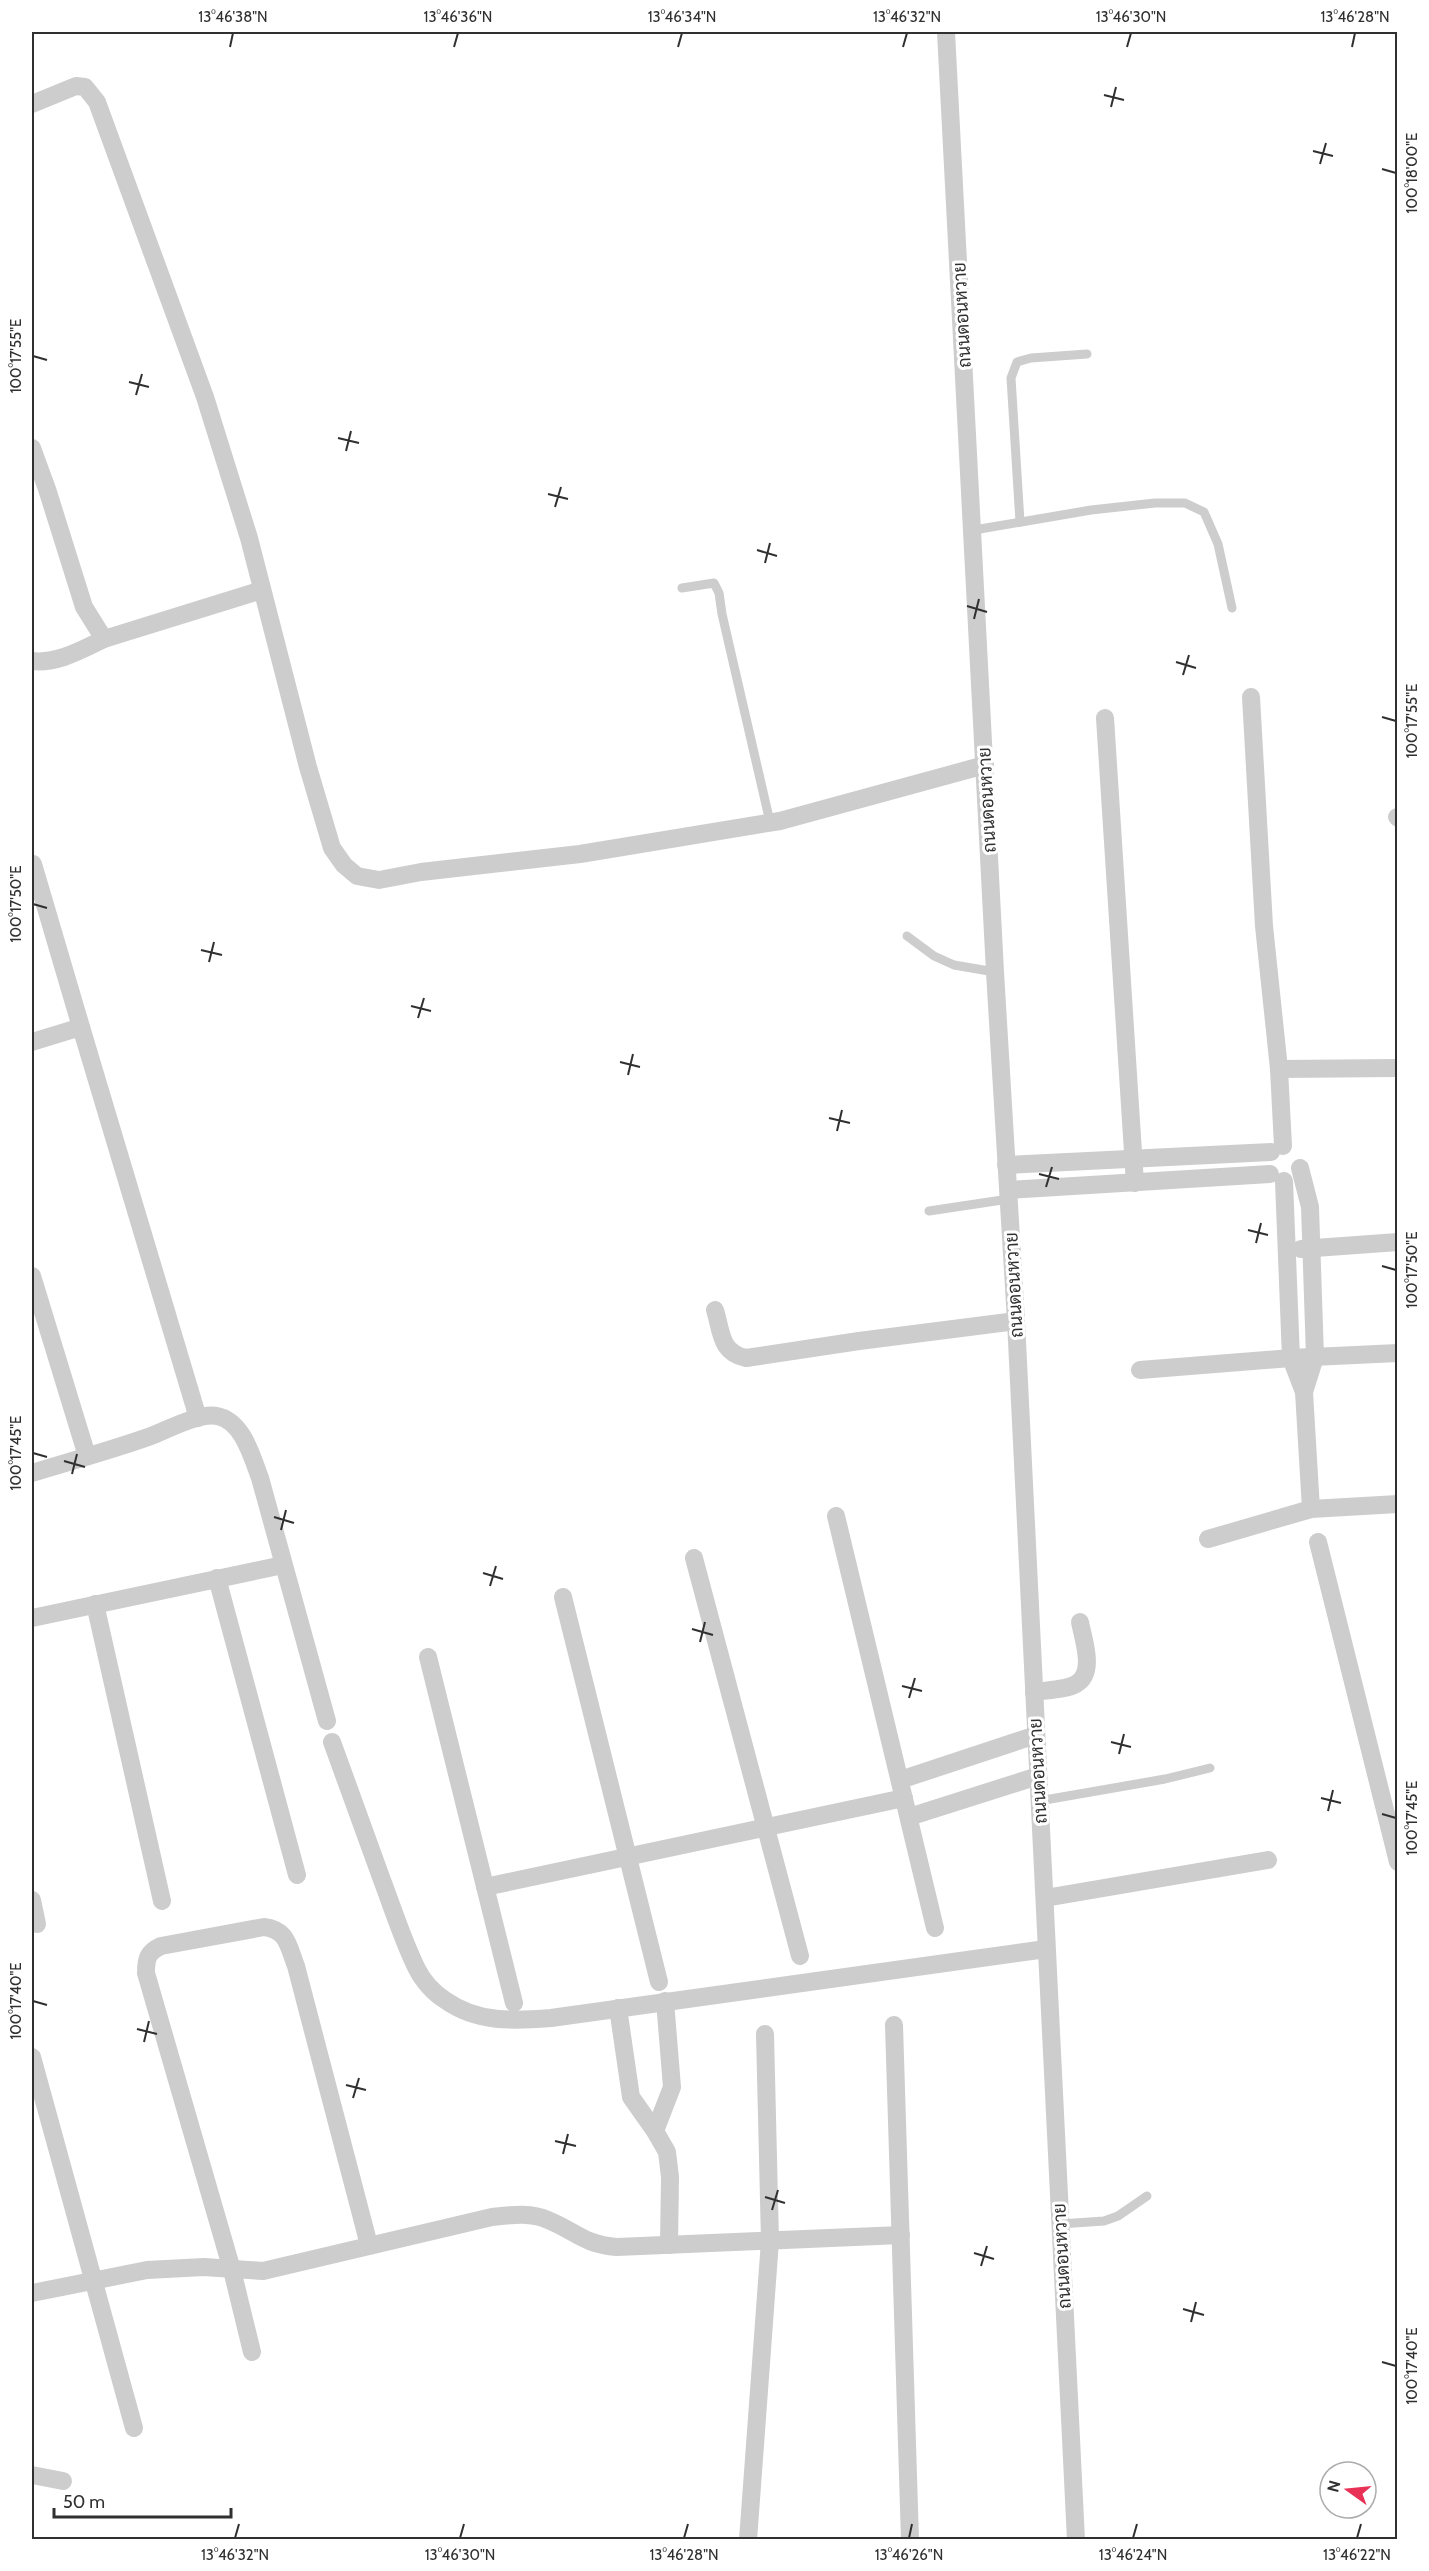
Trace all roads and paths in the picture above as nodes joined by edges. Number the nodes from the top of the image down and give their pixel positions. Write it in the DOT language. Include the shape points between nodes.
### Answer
graph roads {
  1 [pos="946,32"];
  2 [pos="32,104"];
  3 [pos="1087,354"];
  4 [pos="32,448"];
  5 [pos="1020,522"];
  6 [pos="974,530"];
  7 [pos="682,588"];
  8 [pos="262,590"];
  9 [pos="1232,608"];
  10 [pos="104,639"];
  11 [pos="32,661"];
  12 [pos="1251,697"];
  13 [pos="1105,718"];
  14 [pos="985,765"];
  15 [pos="770,822"];
  16 [pos="33,864"];
  17 [pos="907,936"];
  18 [pos="994,972"];
  19 [pos="81,1027"];
  20 [pos="32,1042"];
  21 [pos="1398,1068"];
  22 [pos="1279,1069"];
  23 [pos="1277,1149"];
  24 [pos="1133,1158"];
  25 [pos="1006,1165"];
  26 [pos="1300,1167"];
  27 [pos="1277,1178"];
  28 [pos="1135,1184"];
  29 [pos="1009,1195"];
  30 [pos="928,1211"];
  31 [pos="1398,1242"];
  32 [pos="1313,1248"];
  33 [pos="1288,1250"];
  34 [pos="32,1276"];
  35 [pos="715,1310"];
  36 [pos="1016,1321"];
  37 [pos="1398,1353"];
  38 [pos="1315,1357"];
  39 [pos="1291,1358"];
  40 [pos="1140,1370"];
  41 [pos="1304,1392"];
  42 [pos="198,1418"];
  43 [pos="87,1456"];
  44 [pos="32,1473"];
  45 [pos="1398,1504"];
  46 [pos="1311,1509"];
  47 [pos="836,1516"];
  48 [pos="1208,1539"];
  49 [pos="1318,1542"];
  50 [pos="694,1558"];
  51 [pos="283,1565"];
  52 [pos="217,1578"];
  53 [pos="563,1597"];
  54 [pos="95,1604"];
  55 [pos="32,1618"];
  56 [pos="1080,1622"];
  57 [pos="428,1657"];
  58 [pos="1034,1692"];
  59 [pos="327,1721"];
  60 [pos="1036,1735"];
  61 [pos="332,1742"];
  62 [pos="1210,1768"];
  63 [pos="1038,1776"];
  64 [pos="900,1780"];
  65 [pos="904,1798"];
  66 [pos="1039,1801"];
  67 [pos="1391,1807"];
  68 [pos="909,1818"];
  69 [pos="766,1828"];
  70 [pos="628,1858"];
  71 [pos="1268,1860"];
  72 [pos="1398,1862"];
  73 [pos="297,1875"];
  74 [pos="485,1887"];
  75 [pos="1045,1898"];
  76 [pos="32,1900"];
  77 [pos="162,1901"];
  78 [pos="37,1924"];
  79 [pos="935,1928"];
  80 [pos="1046,1949"];
  81 [pos="800,1956"];
  82 [pos="659,1982"];
  83 [pos="665,2001"];
  84 [pos="514,2003"];
  85 [pos="618,2008"];
  86 [pos="894,2025"];
  87 [pos="765,2034"];
  88 [pos="32,2057"];
  89 [pos="655,2131"];
  90 [pos="1147,2196"];
  91 [pos="1060,2224"];
  92 [pos="901,2235"];
  93 [pos="770,2241"];
  94 [pos="369,2245"];
  95 [pos="669,2245"];
  96 [pos="232,2270"];
  97 [pos="93,2280"];
  98 [pos="32,2293"];
  99 [pos="252,2352"];
  100 [pos="134,2428"];
  101 [pos="32,2475"];
  102 [pos="63,2481"];
  103 [pos="748,2540"];
  104 [pos="910,2540"];
  105 [pos="1076,2540"];
  1 -- 6 [label="street, ถนนดอนหวาย"];
  2 -- 8 [label="street" via="76,86 85,87 97,102 205,397"];
  3 -- 5 [label="lane" via="1017,362 1011,378"];
  4 -- 10 [label="street" via="84,607"];
  5 -- 6 [label="lane"];
  5 -- 9 [label="lane" via="1091,510 1185,502 1204,512 1218,544"];
  6 -- 14 [label="street, ถนนดอนหวาย"];
  7 -- 15 [label="lane" via="714,583 719,593"];
  8 -- 10 [label="street"];
  8 -- 15 [label="street" via="332,848 344,866 357,876 379,880 580,854"];
  10 -- 11 [label="street" via="68,656"];
  12 -- 22 [label="street" via="1264,926"];
  13 -- 24 [label="street"];
  14 -- 15 [label="street"];
  14 -- 18 [label="street, ถนนดอนหวาย"];
  16 -- 19 [label="street"];
  17 -- 18 [label="lane" via="954,965"];
  18 -- 25 [label="street, ถนนดอนหวาย"];
  19 -- 20 [label="street"];
  19 -- 42 [label="street"];
  21 -- 22 [label="street"];
  22 -- 23 [label="street"];
  23 -- 24 [label="street"];
  23 -- 26 [label="street" via="1297,1152"];
  23 -- 27 [label="street" via="1267,1167"];
  24 -- 25 [label="street"];
  24 -- 28 [label="street"];
  25 -- 29 [label="street, ถนนดอนหวาย"];
  26 -- 27 [label="street" via="1297,1174"];
  26 -- 32 [label="street" via="1310,1207"];
  27 -- 28 [label="street"];
  27 -- 33 [label="street"];
  28 -- 29 [label="street"];
  29 -- 30 [label="lane"];
  29 -- 36 [label="street, ถนนดอนหวาย"];
  31 -- 32 [label="street"];
  32 -- 33 [label="street"];
  32 -- 38 [label="street"];
  33 -- 39 [label="street"];
  34 -- 43 [label="street"];
  35 -- 36 [label="street" via="726,1347 733,1355 746,1359"];
  36 -- 58 [label="street, ถนนดอนหวาย"];
  37 -- 38 [label="street"];
  38 -- 39 [label="street"];
  38 -- 41 [label="street"];
  39 -- 40 [label="street"];
  39 -- 41 [label="street"];
  41 -- 46 [label="street"];
  42 -- 43 [label="street"];
  42 -- 51 [label="street" via="216,1416 228,1421 248,1447"];
  43 -- 44 [label="street"];
  45 -- 46 [label="street"];
  46 -- 48 [label="street"];
  47 -- 64 [label="street"];
  49 -- 67 [label="street"];
  50 -- 69 [label="street"];
  51 -- 52 [label="street"];
  51 -- 59 [label="street"];
  52 -- 54 [label="street"];
  52 -- 73 [label="street"];
  53 -- 70 [label="street"];
  54 -- 55 [label="street"];
  54 -- 77 [label="street"];
  56 -- 58 [label="street" via="1087,1661 1084,1676 1076,1684"];
  57 -- 74 [label="street"];
  58 -- 60 [label="street, ถนนดอนหวาย"];
  60 -- 63 [label="street, ถนนดอนหวาย"];
  60 -- 64 [label="street"];
  61 -- 85 [label="street" via="418,1971 432,1989 458,2007 501,2020 551,2018"];
  62 -- 66 [label="lane"];
  63 -- 66 [label="street, ถนนดอนหวาย"];
  63 -- 68 [label="street"];
  64 -- 65 [label="street"];
  65 -- 68 [label="street"];
  65 -- 69 [label="street"];
  66 -- 75 [label="street, ถนนดอนหวาย"];
  67 -- 72 [label="street"];
  68 -- 79 [label="street"];
  69 -- 70 [label="street"];
  69 -- 81 [label="street"];
  70 -- 74 [label="street"];
  70 -- 82 [label="street"];
  71 -- 75 [label="street"];
  74 -- 84 [label="street"];
  75 -- 80 [label="street, ถนนดอนหวาย"];
  76 -- 78 [label="street"];
  80 -- 83 [label="street"];
  80 -- 91 [label="street, ถนนดอนหวาย"];
  83 -- 85 [label="street"];
  83 -- 89 [label="street" via="672,2087"];
  85 -- 89 [label="street" via="631,2097"];
  86 -- 92 [label="street"];
  87 -- 93 [label="street"];
  88 -- 97 [label="street"];
  89 -- 95 [label="street" via="667,2152"];
  90 -- 91 [label="lane" via="1104,2222"];
  91 -- 105 [label="street, ถนนดอนหวาย"];
  92 -- 93 [label="street"];
  92 -- 104 [label="street"];
  93 -- 95 [label="street"];
  93 -- 103 [label="street"];
  94 -- 95 [label="street" via="520,2214 547,2219 595,2245"];
  94 -- 96 [label="street" via="263,2271"];
  94 -- 96 [label="street" via="296,1966 284,1934 264,1927 161,1946 150,1951 146,1961 150,1984"];
  96 -- 97 [label="street" via="147,2270"];
  96 -- 99 [label="street"];
  97 -- 98 [label="street"];
  97 -- 100 [label="street"];
  101 -- 102 [label="street"];
}
